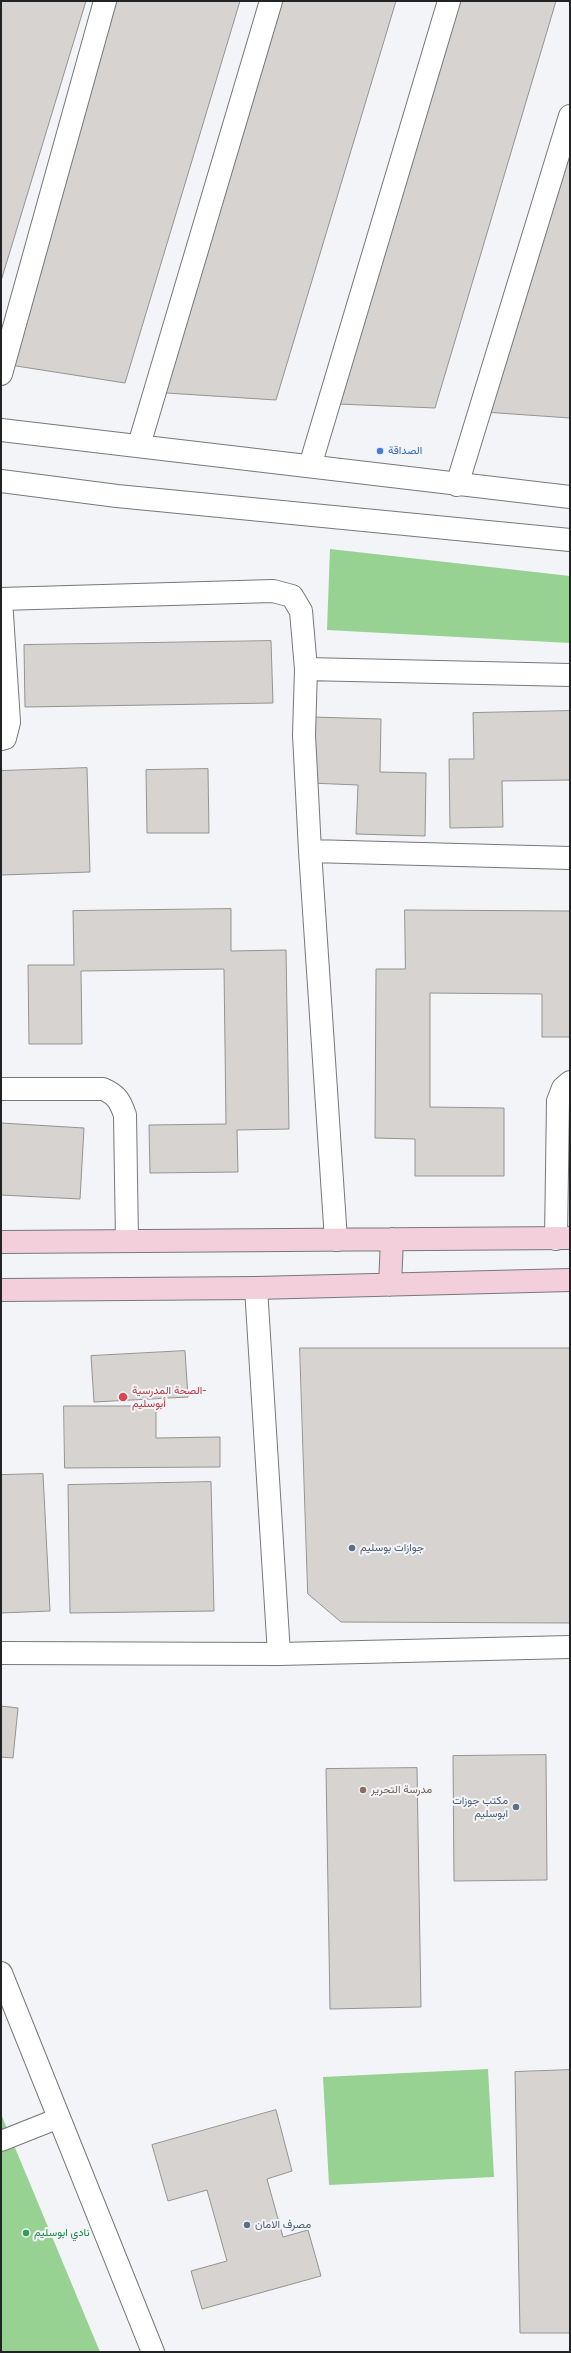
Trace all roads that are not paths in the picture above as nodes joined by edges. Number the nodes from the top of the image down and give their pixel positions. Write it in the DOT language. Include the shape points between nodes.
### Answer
graph roads {
  1 [pos="105,1"];
  2 [pos="271,1"];
  3 [pos="449,1"];
  4 [pos="570,116"];
  5 [pos="1,374"];
  6 [pos="1,430"];
  7 [pos="139,445"];
  8 [pos="310,466"];
  9 [pos="1,481"];
  10 [pos="457,485"];
  11 [pos="570,497"];
  12 [pos="570,540"];
  13 [pos="1,599"];
  14 [pos="306,669"];
  15 [pos="570,675"];
  16 [pos="1,739"];
  17 [pos="310,851"];
  18 [pos="570,858"];
  19 [pos="570,1082"];
  20 [pos="1,1089"];
  21 [pos="392,1238"];
  22 [pos="563,1239"];
  23 [pos="336,1240"];
  24 [pos="127,1241"];
  25 [pos="1,1242"];
  26 [pos="570,1280"];
  27 [pos="390,1285"];
  28 [pos="256,1288"];
  29 [pos="1,1290"];
  30 [pos="570,1647"];
  31 [pos="1,1653"];
  32 [pos="279,1654"];
  33 [pos="1,1973"];
  34 [pos="59,2118"];
  35 [pos="1,2141"];
  36 [pos="153,2352"];
  1 -- 5 [label="street"];
  2 -- 7 [label="street"];
  3 -- 8 [label="street"];
  4 -- 10 [label="street"];
  6 -- 7 [label="street"];
  7 -- 8 [label="street"];
  8 -- 10 [label="street"];
  9 -- 12 [label="street" via="116,496"];
  10 -- 11 [label="street"];
  13 -- 14 [label="street" via="273,591 292,596 301,611"];
  13 -- 16 [label="street" via="9,722 5,738"];
  14 -- 15 [label="street"];
  14 -- 17 [label="street" via="304,735"];
  17 -- 18 [label="street"];
  17 -- 23 [label="street"];
  19 -- 22 [label="street" via="563,1088 558,1101"];
  20 -- 24 [label="street" via="103,1089 114,1094 124,1115"];
  21 -- 22 [label="main road"];
  21 -- 23 [label="main road"];
  21 -- 27 [label="main road"];
  23 -- 24 [label="main road"];
  24 -- 25 [label="main road"];
  26 -- 27 [label="main road"];
  27 -- 28 [label="main road"];
  28 -- 29 [label="main road"];
  28 -- 32 [label="street"];
  30 -- 32 [label="street"];
  31 -- 32 [label="street"];
  33 -- 34 [label="street"];
  34 -- 35 [label="lane"];
  34 -- 36 [label="street"];
}
